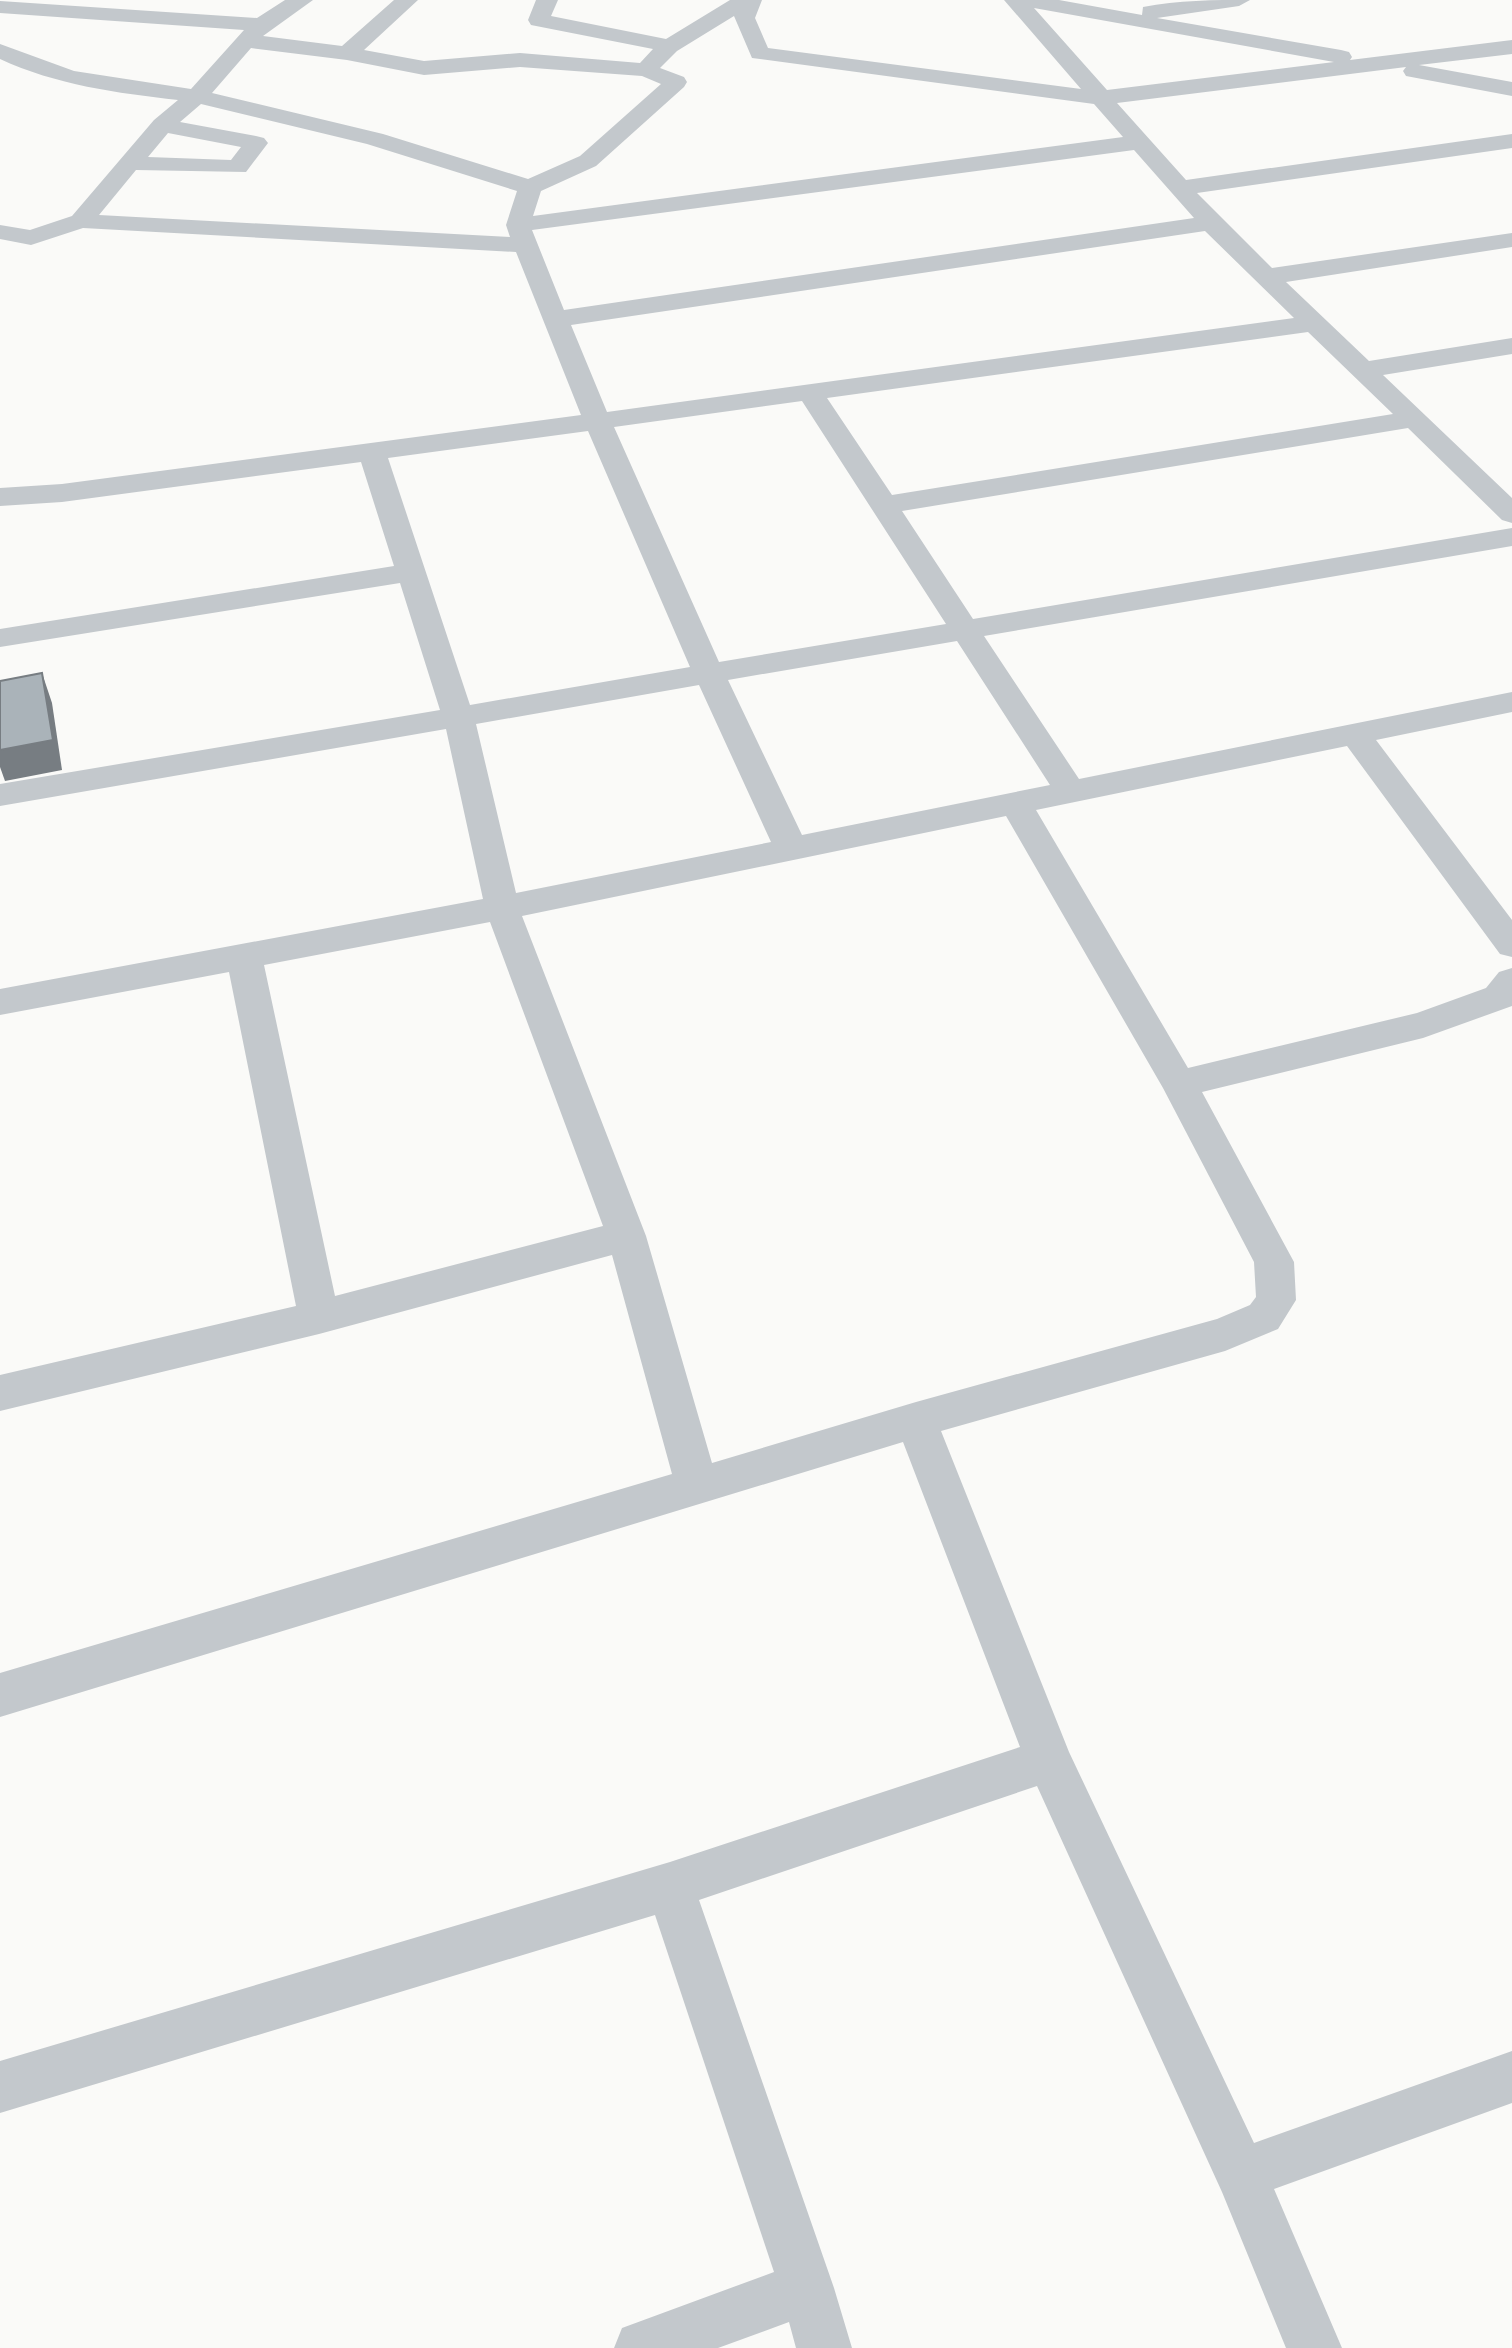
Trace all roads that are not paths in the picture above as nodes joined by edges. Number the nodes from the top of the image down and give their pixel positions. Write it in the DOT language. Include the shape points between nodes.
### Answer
graph roads {
  1 [pos="302,0"];
  2 [pos="407,0"];
  3 [pos="547,0"];
  4 [pos="745,0"];
  5 [pos="751,0"];
  6 [pos="1015,0"];
  7 [pos="1023,0"];
  8 [pos="1239,0"];
  9 [pos="0,7"];
  10 [pos="1114,17"];
  11 [pos="254,33"];
  12 [pos="669,47"];
  13 [pos="1512,47"];
  14 [pos="0,51"];
  15 [pos="347,53"];
  16 [pos="1384,65"];
  17 [pos="646,70"];
  18 [pos="1512,89"];
  19 [pos="197,96"];
  20 [pos="1099,98"];
  21 [pos="162,125"];
  22 [pos="1512,141"];
  23 [pos="1140,142"];
  24 [pos="130,163"];
  25 [pos="530,187"];
  26 [pos="1180,188"];
  27 [pos="81,221"];
  28 [pos="1211,223"];
  29 [pos="0,232"];
  30 [pos="522,235"];
  31 [pos="1512,240"];
  32 [pos="1266,277"];
  33 [pos="556,319"];
  34 [pos="1314,323"];
  35 [pos="1512,346"];
  36 [pos="1364,370"];
  37 [pos="810,392"];
  38 [pos="1415,419"];
  39 [pos="597,422"];
  40 [pos="372,452"];
  41 [pos="0,497"];
  42 [pos="1505,499"];
  43 [pos="883,505"];
  44 [pos="1512,537"];
  45 [pos="410,572"];
  46 [pos="962,628"];
  47 [pos="0,638"];
  48 [pos="708,676"];
  49 [pos="1512,702"];
  50 [pos="459,718"];
  51 [pos="1355,734"];
  52 [pos="1071,793"];
  53 [pos="0,795"];
  54 [pos="1016,804"];
  55 [pos="792,850"];
  56 [pos="502,908"];
  57 [pos="1512,945"];
  58 [pos="244,956"];
  59 [pos="1512,981"];
  60 [pos="0,1002"];
  61 [pos="1179,1084"];
  62 [pos="626,1236"];
  63 [pos="319,1317"];
  64 [pos="0,1393"];
  65 [pos="916,1420"];
  66 [pos="697,1486"];
  67 [pos="0,1695"];
  68 [pos="1049,1760"];
  69 [pos="670,1886"];
  70 [pos="1512,2077"];
  71 [pos="0,2087"];
  72 [pos="1241,2174"];
  73 [pos="807,2288"];
  74 [pos="642,2348"];
  75 [pos="824,2348"];
  76 [pos="1314,2348"];
  1 -- 11 [label="street"];
  2 -- 15 [label="street"];
  3 -- 12 [label="street" via="539,20"];
  4 -- 12 [label="street"];
  5 -- 20 [label="street" via="744,18 760,53"];
  6 -- 20 [label="street"];
  7 -- 10 [label="street"];
  8 -- 10 [label="street"];
  9 -- 11 [label="street"];
  10 -- 16 [label="street"];
  11 -- 15 [label="street"];
  11 -- 19 [label="street"];
  12 -- 17 [label="street"];
  13 -- 16 [label="street"];
  14 -- 19 [label="street" via="54,73"];
  15 -- 17 [label="street" via="425,68 520,60"];
  16 -- 18 [label="street"];
  16 -- 20 [label="street"];
  17 -- 25 [label="street" via="676,82 589,161"];
  19 -- 21 [label="street"];
  19 -- 25 [label="street" via="374,139"];
  20 -- 23 [label="street"];
  21 -- 24 [label="street"];
  21 -- 24 [label="street" via="256,143 238,167"];
  22 -- 26 [label="street"];
  23 -- 26 [label="street"];
  23 -- 30 [label="street"];
  24 -- 27 [label="street"];
  25 -- 30 [label="street"];
  26 -- 28 [label="street"];
  27 -- 29 [label="street" via="31,238"];
  27 -- 30 [label="street"];
  28 -- 32 [label="street"];
  28 -- 33 [label="street"];
  30 -- 33 [label="street"];
  31 -- 32 [label="street"];
  32 -- 34 [label="street"];
  33 -- 39 [label="street"];
  34 -- 36 [label="street"];
  34 -- 37 [label="street"];
  35 -- 36 [label="street"];
  36 -- 38 [label="street"];
  37 -- 39 [label="street"];
  37 -- 43 [label="street"];
  38 -- 42 [label="street"];
  38 -- 43 [label="street"];
  39 -- 40 [label="street"];
  39 -- 48 [label="street"];
  40 -- 41 [label="street"];
  40 -- 45 [label="street"];
  43 -- 46 [label="street"];
  44 -- 46 [label="street"];
  45 -- 47 [label="street"];
  45 -- 50 [label="street"];
  46 -- 48 [label="street"];
  46 -- 52 [label="street"];
  48 -- 50 [label="street"];
  48 -- 55 [label="street"];
  49 -- 51 [label="street"];
  50 -- 53 [label="street"];
  50 -- 56 [label="street"];
  51 -- 52 [label="street"];
  51 -- 57 [label="street"];
  52 -- 54 [label="street"];
  54 -- 55 [label="street"];
  54 -- 61 [label="street"];
  55 -- 56 [label="street"];
  56 -- 58 [label="street"];
  56 -- 62 [label="street"];
  58 -- 60 [label="street"];
  58 -- 63 [label="street"];
  59 -- 61 [label="street" via="1499,997 1423,1025"];
  61 -- 65 [label="street" via="1274,1262 1276,1300 1264,1317 1226,1334"];
  62 -- 63 [label="street"];
  62 -- 66 [label="street"];
  63 -- 64 [label="street"];
  65 -- 66 [label="street"];
  65 -- 68 [label="street"];
  66 -- 67 [label="street"];
  68 -- 69 [label="street"];
  68 -- 72 [label="street"];
  69 -- 71 [label="street"];
  69 -- 73 [label="street"];
  70 -- 72 [label="street"];
  72 -- 76 [label="street"];
  73 -- 74 [label="street"];
  73 -- 75 [label="street"];
}
